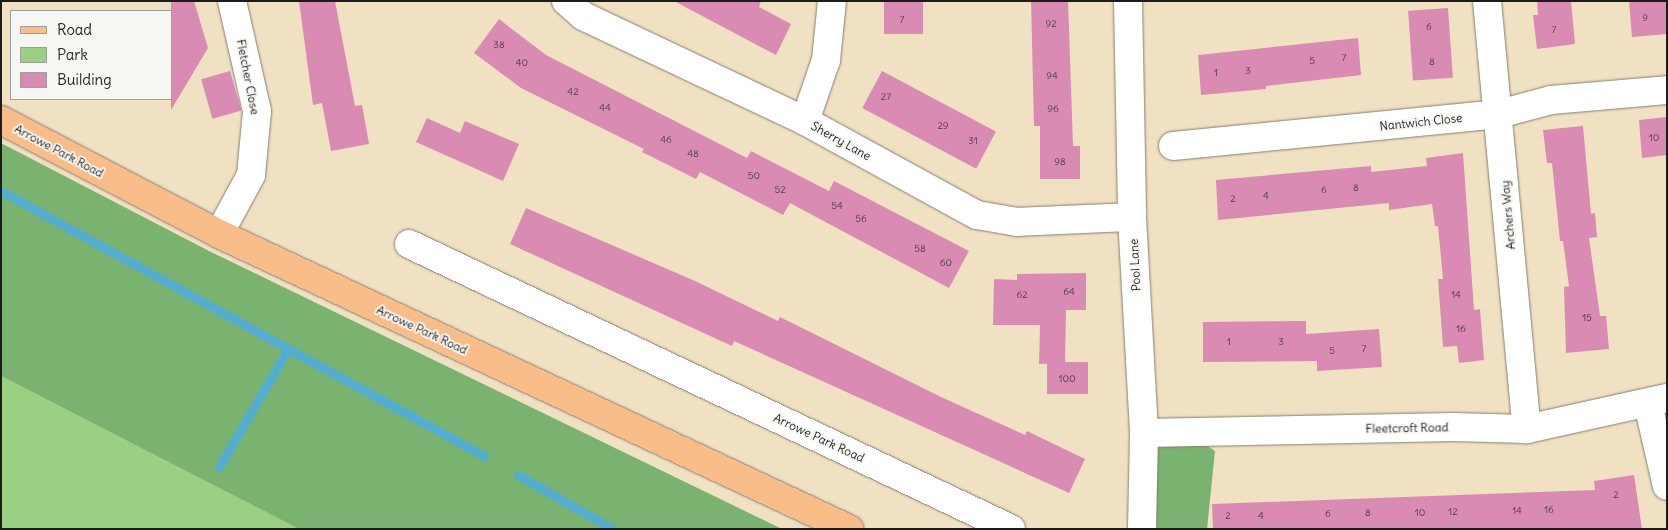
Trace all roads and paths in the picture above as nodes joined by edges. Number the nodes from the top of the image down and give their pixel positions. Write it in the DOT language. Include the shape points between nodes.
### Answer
graph roads {
  1 [pos="232,1"];
  2 [pos="566,1"];
  3 [pos="832,1"];
  4 [pos="1128,1"];
  5 [pos="1487,1"];
  6 [pos="1667,90"];
  7 [pos="1499,114"];
  8 [pos="1,120"];
  9 [pos="805,121"];
  10 [pos="1173,146"];
  11 [pos="1132,217"];
  12 [pos="219,234"];
  13 [pos="409,244"];
  14 [pos="1657,401"];
  15 [pos="1527,429"];
  16 [pos="1144,434"];
  17 [pos="1667,486"];
  18 [pos="849,529"];
  19 [pos="1011,529"];
  20 [pos="1142,529"];
  1 -- 12 [label="street, Fletcher Close" via="256,111 251,174"];
  2 -- 9 [label="street, Sherry Lane" via="583,16"];
  3 -- 9 [label="street" via="826,60"];
  4 -- 11 [label="street, Pool Lane"];
  5 -- 7 [label="street, Archers Way"];
  6 -- 7 [label="street, Nantwich Close" via="1551,100"];
  7 -- 10 [label="street, Nantwich Close"];
  7 -- 15 [label="street, Archers Way"];
  8 -- 12 [label="main road, Arrowe Park Road"];
  9 -- 11 [label="street, Sherry Lane" via="977,215 1017,222"];
  11 -- 16 [label="street, Pool Lane"];
  12 -- 18 [label="main road, Arrowe Park Road"];
  13 -- 19 [label="street, Arrowe Park Road"];
  14 -- 15 [label="street, Fleetcroft Road"];
  14 -- 17 [label="street"];
  15 -- 16 [label="street, Fleetcroft Road" via="1453,427"];
  16 -- 20 [label="street, Pool Lane"];
}
